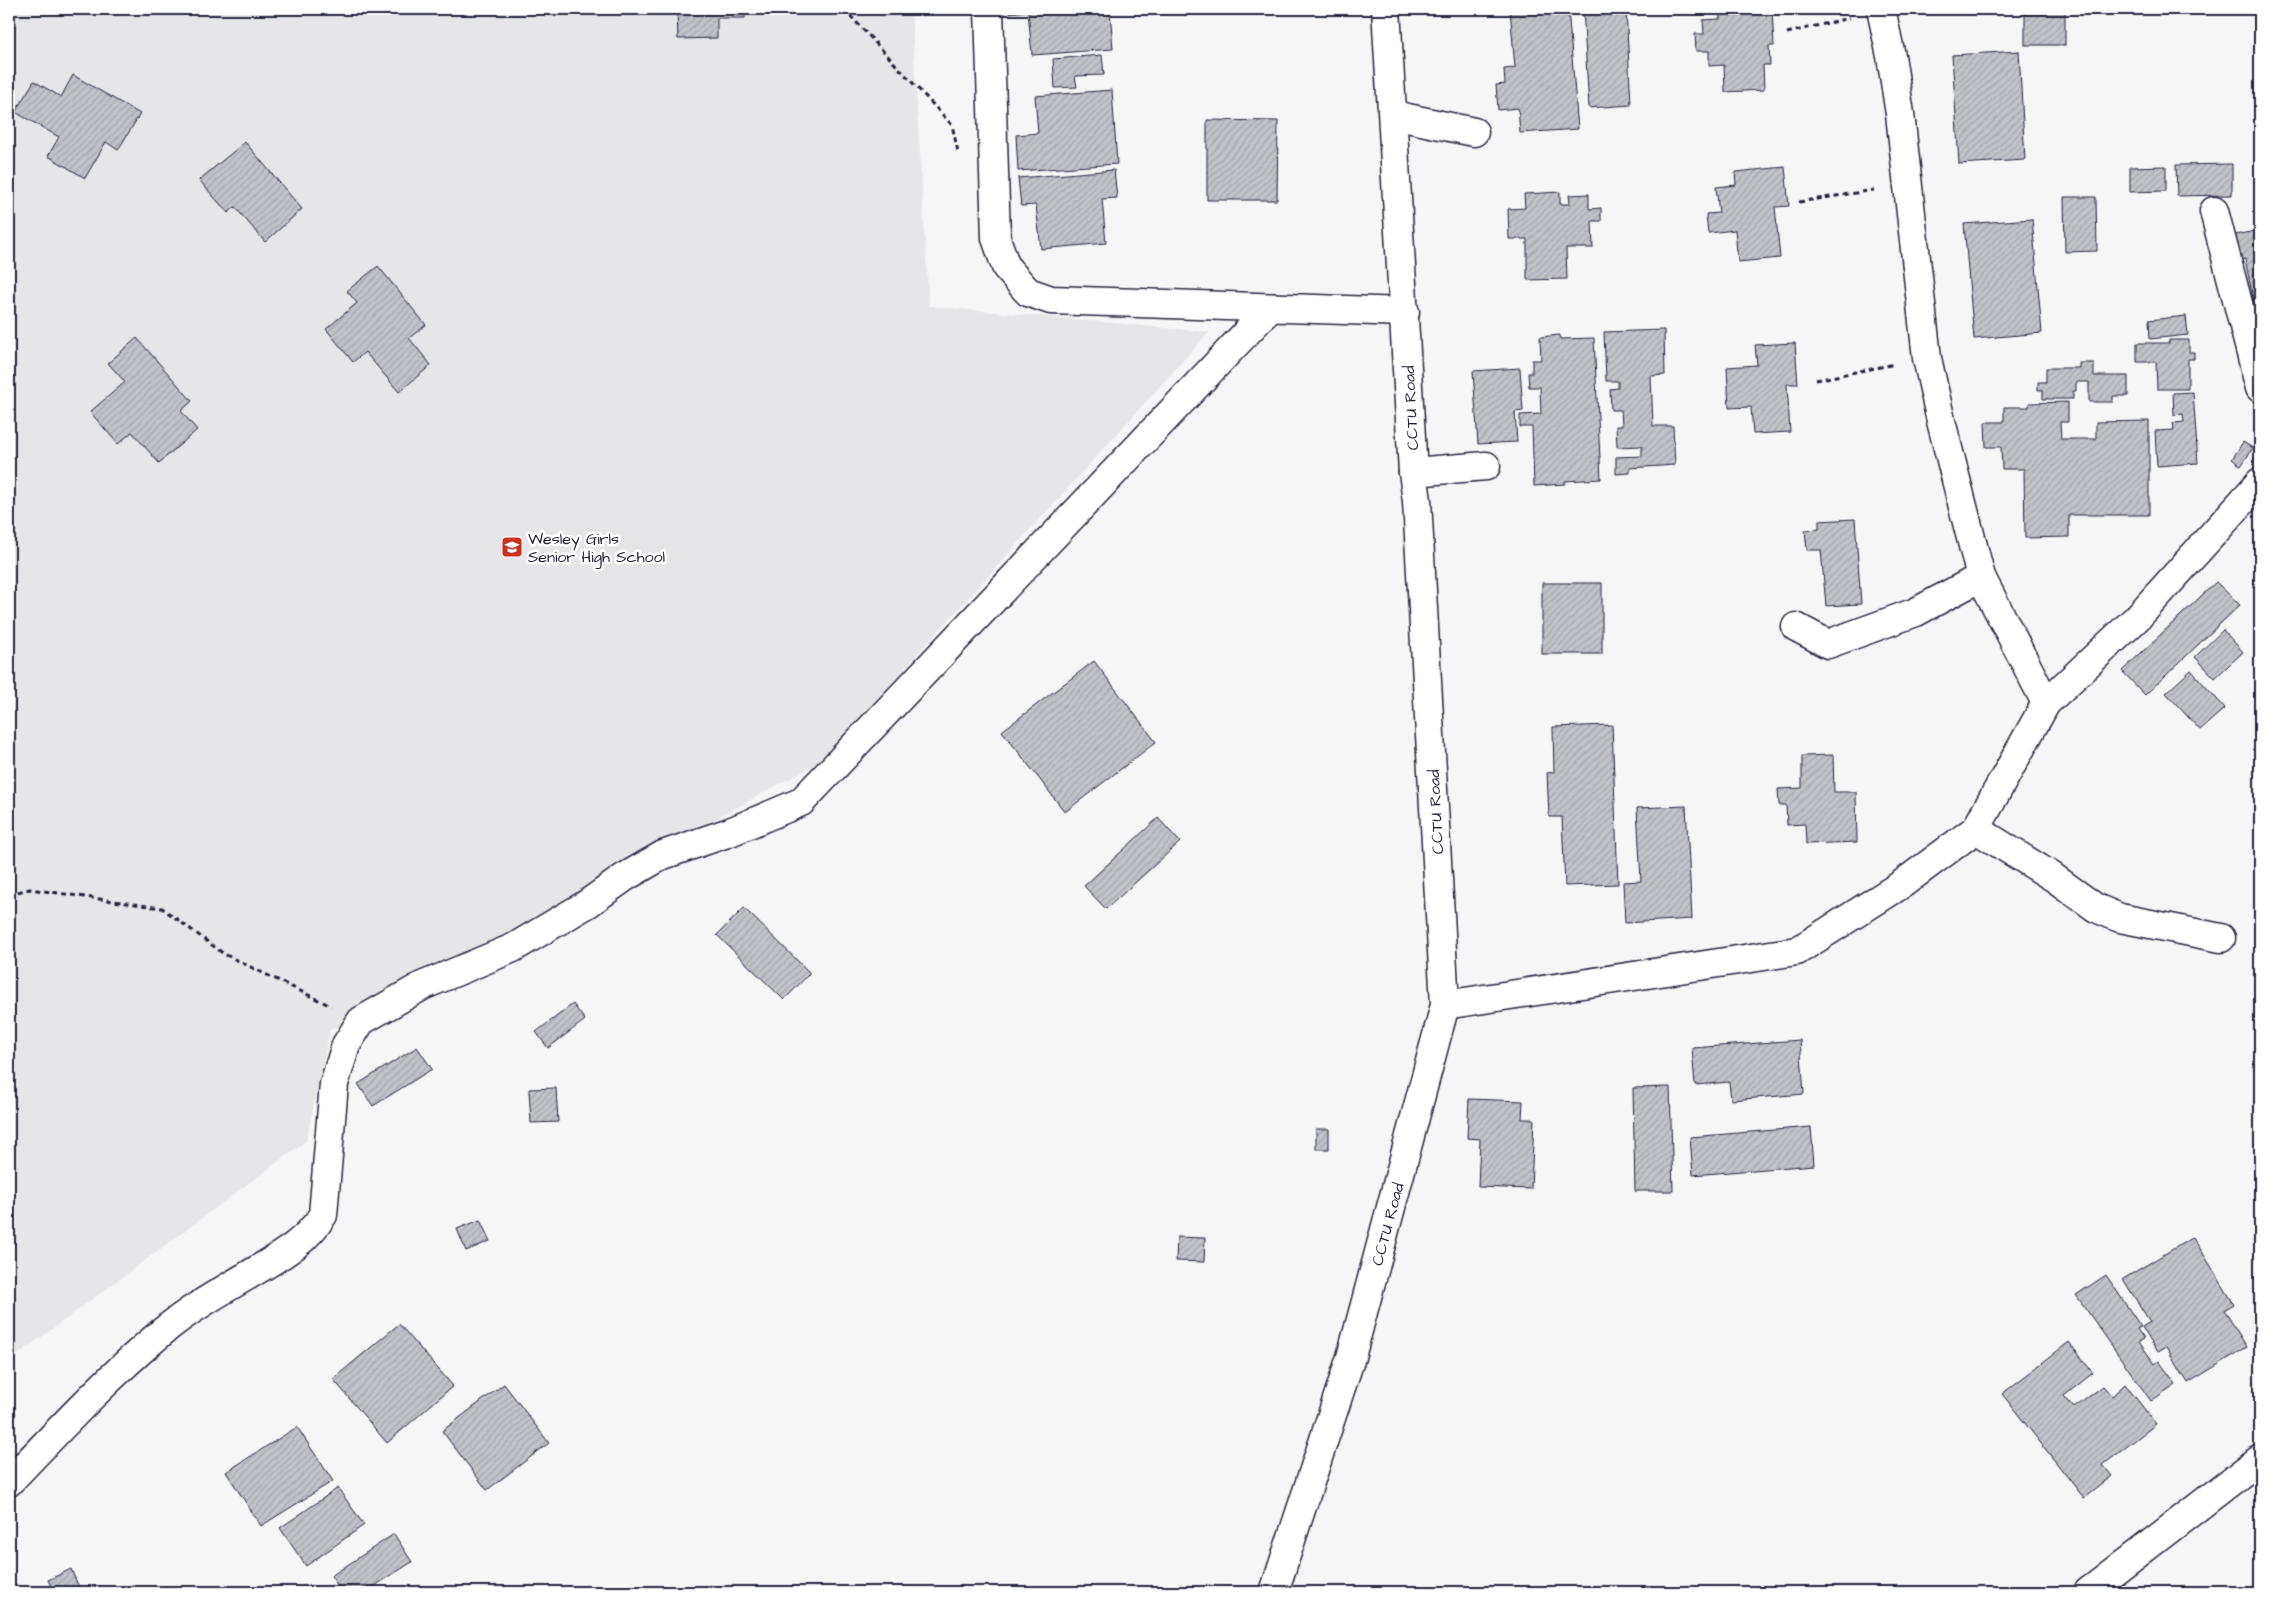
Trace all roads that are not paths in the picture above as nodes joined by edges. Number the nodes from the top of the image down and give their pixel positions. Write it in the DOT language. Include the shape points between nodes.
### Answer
graph roads {
  1 [pos="989,9"];
  2 [pos="1386,9"];
  3 [pos="1881,9"];
  4 [pos="1393,115"];
  5 [pos="1474,132"];
  6 [pos="2214,211"];
  7 [pos="1270,308"];
  8 [pos="1405,312"];
  9 [pos="2260,388"];
  10 [pos="1486,466"];
  11 [pos="1413,472"];
  12 [pos="2260,482"];
  13 [pos="1982,577"];
  14 [pos="1796,627"];
  15 [pos="2046,703"];
  16 [pos="1976,828"];
  17 [pos="2221,938"];
  18 [pos="1446,1005"];
  19 [pos="2260,1459"];
  20 [pos="9,1482"];
  21 [pos="1274,1592"];
  22 [pos="2088,1592"];
  1 -- 7 [label="street" via="996,238 1006,267 1028,292 1052,300"];
  2 -- 4 [label="street, CCTU Road"];
  3 -- 13 [label="street" via="1900,114 1927,358"];
  4 -- 5 [label="street"];
  4 -- 8 [label="street, CCTU Road"];
  6 -- 9 [label="street"];
  7 -- 8 [label="street"];
  7 -- 20 [label="street" via="801,802 662,856 513,948 422,986 361,1021 346,1045 334,1084 323,1215 313,1231 297,1245 219,1292 162,1332"];
  8 -- 11 [label="street, CCTU Road"];
  10 -- 11 [label="street"];
  11 -- 18 [label="street, CCTU Road"];
  12 -- 15 [label="street" via="2137,618"];
  13 -- 14 [label="street" via="1916,612 1828,644"];
  13 -- 15 [label="street"];
  15 -- 16 [label="street"];
  16 -- 17 [label="street" via="2096,908 2120,918"];
  16 -- 18 [label="street" via="1902,884 1797,951"];
  18 -- 21 [label="street, CCTU Road" via="1351,1358"];
  19 -- 22 [label="street"];
}
